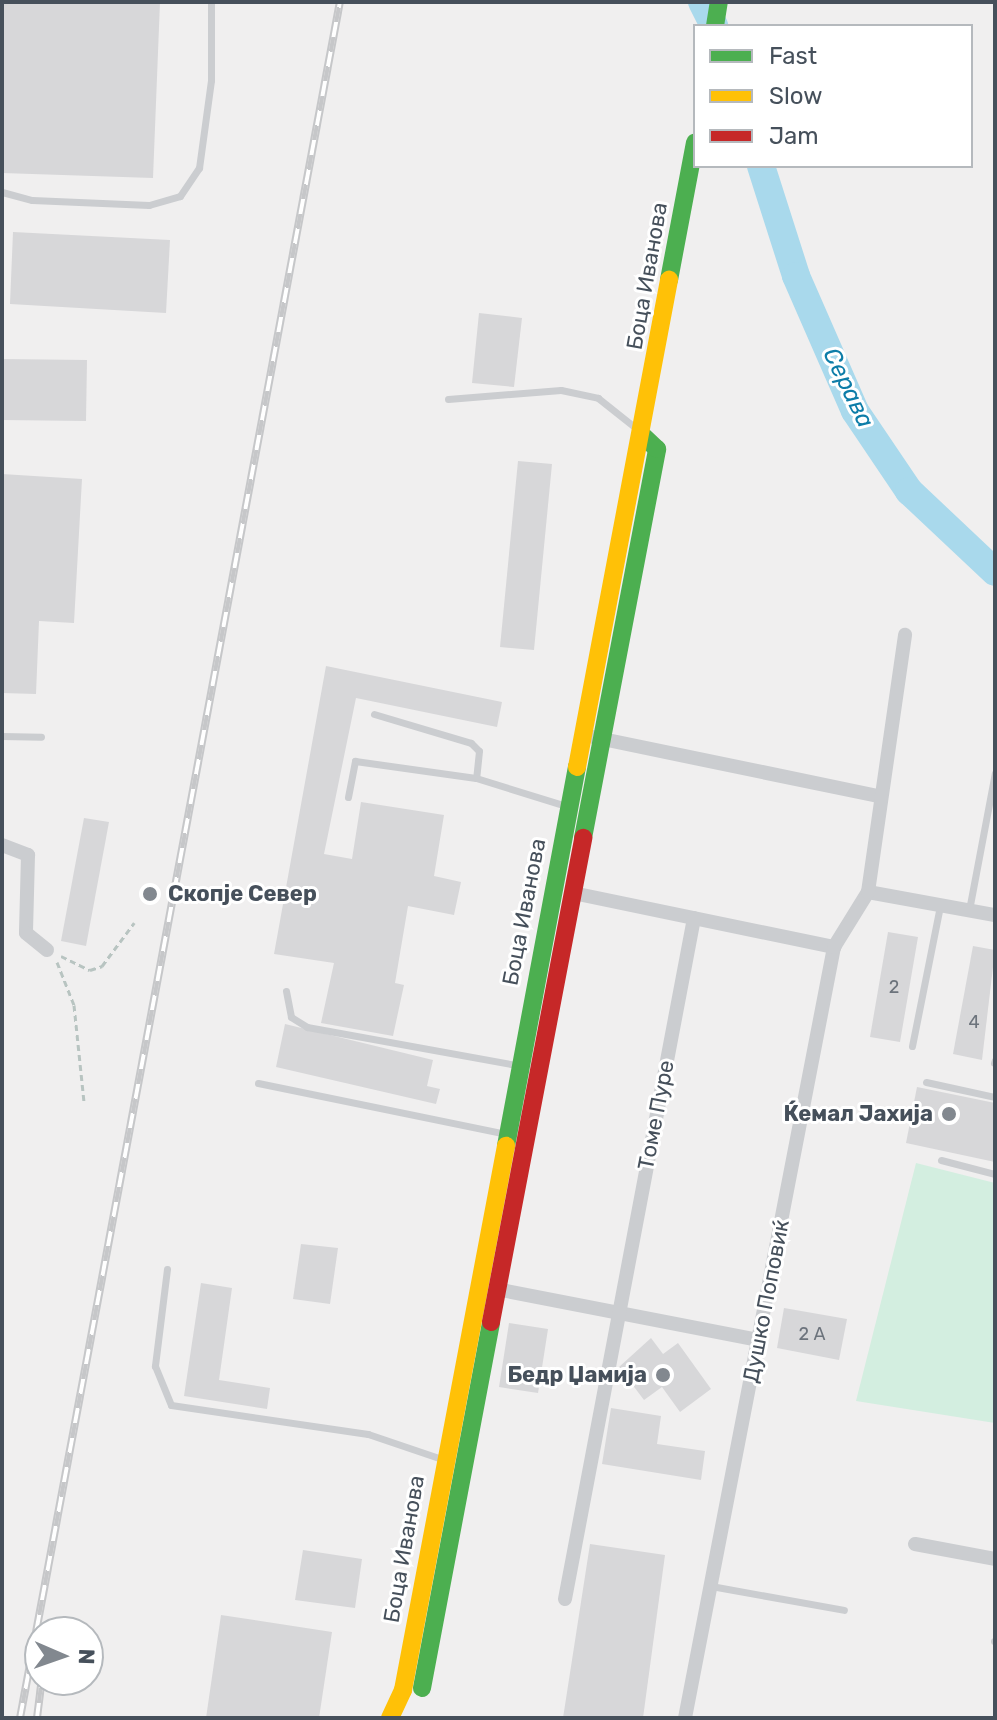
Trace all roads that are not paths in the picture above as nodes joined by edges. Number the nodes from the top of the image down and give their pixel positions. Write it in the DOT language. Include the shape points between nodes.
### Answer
graph roads {
  1 [pos="211,2"];
  2 [pos="719,2"];
  3 [pos="715,24"];
  4 [pos="693,153"];
  5 [pos="2,192"];
  6 [pos="448,399"];
  7 [pos="642,435"];
  8 [pos="905,635"];
  9 [pos="374,714"];
  10 [pos="582,734"];
  11 [pos="2,736"];
  12 [pos="41,737"];
  13 [pos="602,739"];
  14 [pos="995,773"];
  15 [pos="476,778"];
  16 [pos="878,796"];
  17 [pos="348,797"];
  18 [pos="568,807"];
  19 [pos="2,845"];
  20 [pos="868,892"];
  21 [pos="573,893"];
  22 [pos="940,904"];
  23 [pos="969,910"];
  24 [pos="995,915"];
  25 [pos="694,918"];
  26 [pos="834,947"];
  27 [pos="47,950"];
  28 [pos="286,991"];
  29 [pos="912,1046"];
  30 [pos="520,1065"];
  31 [pos="926,1082"];
  32 [pos="258,1083"];
  33 [pos="995,1097"];
  34 [pos="507,1134"];
  35 [pos="941,1160"];
  36 [pos="512,1161"];
  37 [pos="995,1174"];
  38 [pos="167,1269"];
  39 [pos="496,1289"];
  40 [pos="618,1312"];
  41 [pos="759,1340"];
  42 [pos="445,1460"];
  43 [pos="915,1544"];
  44 [pos="995,1559"];
  45 [pos="709,1586"];
  46 [pos="565,1599"];
  47 [pos="844,1610"];
  48 [pos="412,1689"];
  49 [pos="390,1718"];
  50 [pos="406,1718"];
  51 [pos="685,1718"];
  1 -- 5 [label="lane" via="211,80 199,168 180,196 149,205 32,200"];
  2 -- 3 [label="street"];
  4 -- 7 [label="street, Боца Иванова"];
  6 -- 7 [label="lane" via="561,390 598,398 623,412"];
  7 -- 10 [label="street, Боца Иванова"];
  7 -- 13 [label="street" via="657,449"];
  8 -- 16 [label="street"];
  9 -- 15 [label="lane" via="471,743 479,751"];
  10 -- 13 [label="street"];
  10 -- 18 [label="street, Боца Иванова"];
  11 -- 12 [label="lane"];
  13 -- 16 [label="street"];
  13 -- 21 [label="street"];
  14 -- 23 [label="lane"];
  15 -- 17 [label="lane" via="355,761"];
  15 -- 18 [label="lane"];
  16 -- 20 [label="street"];
  18 -- 30 [label="street, Боца Иванова"];
  19 -- 27 [label="street" via="28,855 26,933"];
  20 -- 22 [label="street"];
  20 -- 26 [label="street, Душко Поповиќ"];
  21 -- 25 [label="street"];
  21 -- 36 [label="street"];
  22 -- 23 [label="street"];
  22 -- 29 [label="lane"];
  23 -- 24 [label="street"];
  25 -- 26 [label="street"];
  25 -- 40 [label="street, Томе Пуре"];
  26 -- 41 [label="street, Душко Поповиќ"];
  28 -- 30 [label="lane" via="291,1017 307,1027"];
  30 -- 34 [label="street, Боца Иванова"];
  31 -- 33 [label="lane"];
  32 -- 34 [label="lane"];
  34 -- 36 [label="street, Боца Иванова"];
  35 -- 37 [label="lane"];
  36 -- 39 [label="street"];
  36 -- 42 [label="street, Боца Иванова"];
  38 -- 42 [label="lane" via="155,1366 171,1405 368,1434"];
  39 -- 40 [label="street"];
  39 -- 48 [label="street"];
  40 -- 41 [label="street"];
  40 -- 46 [label="street, Томе Пуре"];
  41 -- 45 [label="street, Душко Поповиќ"];
  42 -- 48 [label="street, Боца Иванова"];
  43 -- 44 [label="street"];
  45 -- 47 [label="lane"];
  45 -- 51 [label="street, Душко Поповиќ"];
  48 -- 49 [label="street, Боца Иванова"];
  48 -- 50 [label="street, Боца Иванова"];
}
